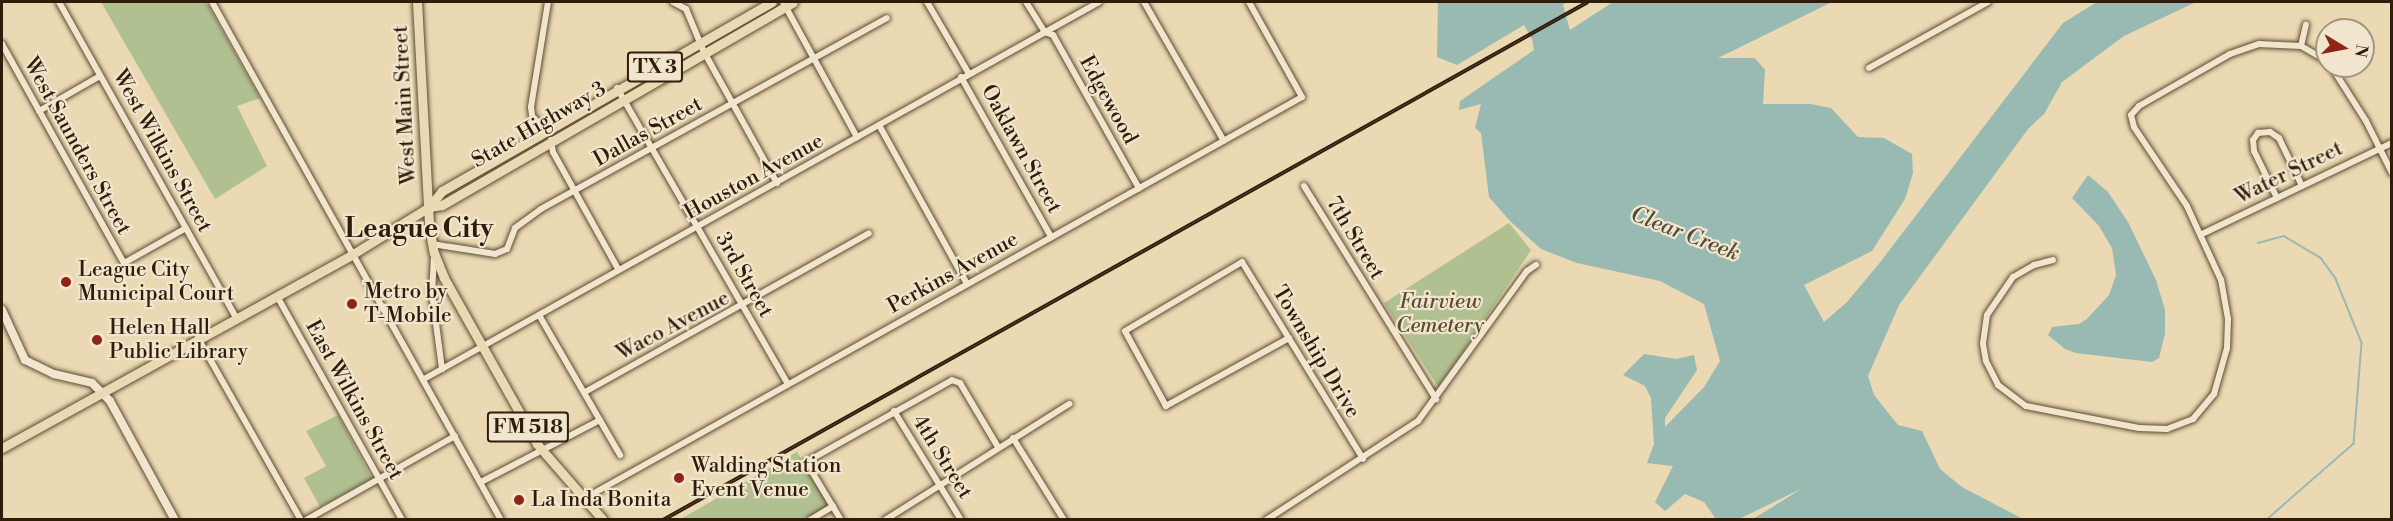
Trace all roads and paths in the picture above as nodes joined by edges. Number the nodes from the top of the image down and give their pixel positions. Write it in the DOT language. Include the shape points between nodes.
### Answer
graph roads {
  1 [pos="58,2"];
  2 [pos="212,2"];
  3 [pos="417,2"];
  4 [pos="548,2"];
  5 [pos="673,2"];
  6 [pos="772,2"];
  7 [pos="927,2"];
  8 [pos="1026,2"];
  9 [pos="1099,2"];
  10 [pos="1144,2"];
  11 [pos="1249,2"];
  12 [pos="1988,2"];
  13 [pos="787,3"];
  14 [pos="887,18"];
  15 [pos="2306,25"];
  16 [pos="1045,32"];
  17 [pos="700,42"];
  18 [pos="2,44"];
  19 [pos="2301,46"];
  20 [pos="704,52"];
  21 [pos="2315,54"];
  22 [pos="814,59"];
  23 [pos="1869,68"];
  24 [pos="969,74"];
  25 [pos="100,76"];
  26 [pos="961,77"];
  27 [pos="2341,78"];
  28 [pos="620,93"];
  29 [pos="734,104"];
  30 [pos="39,111"];
  31 [pos="533,117"];
  32 [pos="879,125"];
  33 [pos="535,136"];
  34 [pos="857,137"];
  35 [pos="546,138"];
  36 [pos="1224,141"];
  37 [pos="2391,143"];
  38 [pos="654,148"];
  39 [pos="2381,148"];
  40 [pos="553,152"];
  41 [pos="2391,173"];
  42 [pos="777,183"];
  43 [pos="1304,186"];
  44 [pos="2302,186"];
  45 [pos="1139,188"];
  46 [pos="574,191"];
  47 [pos="2277,198"];
  48 [pos="429,207"];
  49 [pos="698,227"];
  50 [pos="186,228"];
  51 [pos="869,233"];
  52 [pos="2202,234"];
  53 [pos="1051,237"];
  54 [pos="433,248"];
  55 [pos="353,254"];
  56 [pos="2053,260"];
  57 [pos="1536,264"];
  58 [pos="618,269"];
  59 [pos="967,284"];
  60 [pos="277,296"];
  61 [pos="743,306"];
  62 [pos="2,310"];
  63 [pos="539,315"];
  64 [pos="236,318"];
  65 [pos="198,338"];
  66 [pos="1289,338"];
  67 [pos="483,346"];
  68 [pos="442,369"];
  69 [pos="424,379"];
  70 [pos="788,384"];
  71 [pos="102,392"];
  72 [pos="585,392"];
  73 [pos="1436,399"];
  74 [pos="1069,404"];
  75 [pos="894,411"];
  76 [pos="600,420"];
  77 [pos="455,436"];
  78 [pos="1012,438"];
  79 [pos="998,447"];
  80 [pos="2,448"];
  81 [pos="542,452"];
  82 [pos="620,455"];
  83 [pos="1363,459"];
  84 [pos="379,479"];
  85 [pos="481,482"];
  86 [pos="939,485"];
  87 [pos="587,497"];
  88 [pos="833,506"];
  89 [pos="175,519"];
  90 [pos="301,519"];
  91 [pos="306,519"];
  92 [pos="402,519"];
  93 [pos="501,519"];
  94 [pos="603,519"];
  95 [pos="810,519"];
  96 [pos="841,519"];
  97 [pos="885,519"];
  98 [pos="961,519"];
  99 [pos="1064,519"];
  100 [pos="1266,519"];
  1 -- 25 [label="street, West Wilkins Street"];
  2 -- 55 [label="street"];
  3 -- 48 [label="main road, West Main Street / FM 518"];
  4 -- 31 [label="street" via="531,107"];
  5 -- 17 [label="street" via="686,9"];
  6 -- 17 [label="main road, State Highway 3 / TX 3"];
  7 -- 24 [label="street"];
  8 -- 16 [label="street, Edgewood"];
  9 -- 16 [label="street, Houston Avenue"];
  10 -- 36 [label="street"];
  11 -- 36 [label="street, Perkins Avenue" via="1302,97"];
  12 -- 23 [label="street"];
  13 -- 20 [label="main road, State Highway 3 / TX 3"];
  13 -- 22 [label="street"];
  14 -- 22 [label="street, Dallas Street"];
  15 -- 19 [label="street"];
  16 -- 24 [label="street, Houston Avenue"];
  16 -- 45 [label="street, Edgewood" via="1053,35"];
  17 -- 20 [label="street"];
  17 -- 28 [label="main road, State Highway 3 / TX 3"];
  18 -- 30 [label="street, West Saunders Street"];
  19 -- 21 [label="street"];
  19 -- 52 [label="street" via="2259,44 2230,54 2139,106 2131,115 2134,127 2157,157"];
  20 -- 28 [label="main road, State Highway 3 / TX 3"];
  20 -- 29 [label="street"];
  22 -- 29 [label="street, Dallas Street"];
  22 -- 34 [label="street"];
  24 -- 26 [label="street, Houston Avenue"];
  25 -- 30 [label="street"];
  25 -- 50 [label="street, West Wilkins Street"];
  26 -- 32 [label="street, Houston Avenue"];
  26 -- 53 [label="street, Oaklawn Street"];
  27 -- 39 [label="street"];
  28 -- 35 [label="main road, State Highway 3 / TX 3"];
  28 -- 38 [label="street, 3rd Street"];
  29 -- 38 [label="street, Dallas Street"];
  29 -- 42 [label="street"];
  30 -- 50 [label="street, West Saunders Street" via="124,263"];
  31 -- 33 [label="street"];
  31 -- 35 [label="street"];
  32 -- 34 [label="street, Houston Avenue"];
  32 -- 59 [label="street"];
  33 -- 35 [label="main road, State Highway 3 / TX 3"];
  33 -- 48 [label="main road, State Highway 3 / TX 3" via="442,191"];
  34 -- 42 [label="street, Houston Avenue"];
  35 -- 40 [label="street"];
  35 -- 40 [label="street"];
  35 -- 48 [label="main road, State Highway 3 / TX 3" via="442,205"];
  36 -- 45 [label="street, Perkins Avenue"];
  37 -- 39 [label="street, Water Street"];
  38 -- 46 [label="street, Dallas Street"];
  38 -- 49 [label="street, 3rd Street"];
  39 -- 41 [label="street"];
  39 -- 44 [label="street, Water Street"];
  40 -- 46 [label="street"];
  42 -- 49 [label="street, Houston Avenue"];
  43 -- 73 [label="street, 7th Street"];
  44 -- 47 [label="street, Water Street"];
  44 -- 47 [label="street" via="2279,138 2270,132 2258,133 2253,140 2254,151"];
  45 -- 53 [label="street, Perkins Avenue"];
  46 -- 54 [label="street, Dallas Street" via="522,221 507,249 495,254"];
  46 -- 58 [label="street"];
  47 -- 52 [label="street, Water Street"];
  48 -- 54 [label="main road, FM 518"];
  48 -- 55 [label="main road, State Highway 3 / TX 3"];
  49 -- 58 [label="street, Houston Avenue"];
  49 -- 61 [label="street, 3rd Street"];
  50 -- 64 [label="street, West Wilkins Street"];
  51 -- 61 [label="street, Waco Avenue"];
  52 -- 56 [label="street" via="2221,280 2228,348 2208,405 2193,419 2166,429 2139,429 2036,409 2017,402 1998,385 1986,361 1983,344 1987,315 2013,277"];
  53 -- 59 [label="street, Perkins Avenue"];
  54 -- 67 [label="main road, FM 518" via="444,278"];
  54 -- 68 [label="street" via="432,294"];
  55 -- 60 [label="main road, State Highway 3 / TX 3"];
  55 -- 69 [label="street"];
  57 -- 73 [label="street" via="1527,271"];
  58 -- 63 [label="street, Houston Avenue"];
  59 -- 70 [label="street, Perkins Avenue"];
  60 -- 64 [label="main road, State Highway 3 / TX 3"];
  60 -- 84 [label="street, East Wilkins Street"];
  61 -- 70 [label="street, 3rd Street"];
  61 -- 72 [label="street, Waco Avenue"];
  62 -- 71 [label="street" via="26,360 54,374 79,378"];
  63 -- 67 [label="street, Houston Avenue"];
  63 -- 72 [label="street"];
  64 -- 65 [label="main road, State Highway 3 / TX 3"];
  65 -- 71 [label="main road, State Highway 3 / TX 3"];
  65 -- 90 [label="street"];
  66 -- 66 [label="street, Township Drive" via="1242,262 1125,331 1166,406"];
  66 -- 83 [label="street, Township Drive"];
  67 -- 68 [label="street, Houston Avenue"];
  67 -- 81 [label="main road, FM 518"];
  68 -- 69 [label="street, Houston Avenue"];
  69 -- 77 [label="street"];
  70 -- 87 [label="street, Perkins Avenue"];
  71 -- 80 [label="main road, State Highway 3 / TX 3"];
  71 -- 89 [label="street"];
  72 -- 76 [label="street"];
  73 -- 83 [label="street" via="1412,428"];
  74 -- 78 [label="street"];
  75 -- 79 [label="street" via="955,380"];
  75 -- 86 [label="street, 4th Street"];
  75 -- 88 [label="street" via="806,462"];
  76 -- 81 [label="street"];
  76 -- 82 [label="street"];
  77 -- 84 [label="street"];
  77 -- 85 [label="street"];
  78 -- 79 [label="street"];
  78 -- 99 [label="street"];
  79 -- 86 [label="street"];
  81 -- 85 [label="street"];
  81 -- 87 [label="main road, FM 518"];
  83 -- 100 [label="street"];
  84 -- 91 [label="street"];
  84 -- 92 [label="street, East Wilkins Street"];
  85 -- 93 [label="street"];
  86 -- 97 [label="street"];
  86 -- 98 [label="street, 4th Street"];
  87 -- 94 [label="main road, FM 518"];
  88 -- 95 [label="street"];
  88 -- 96 [label="street"];
}
